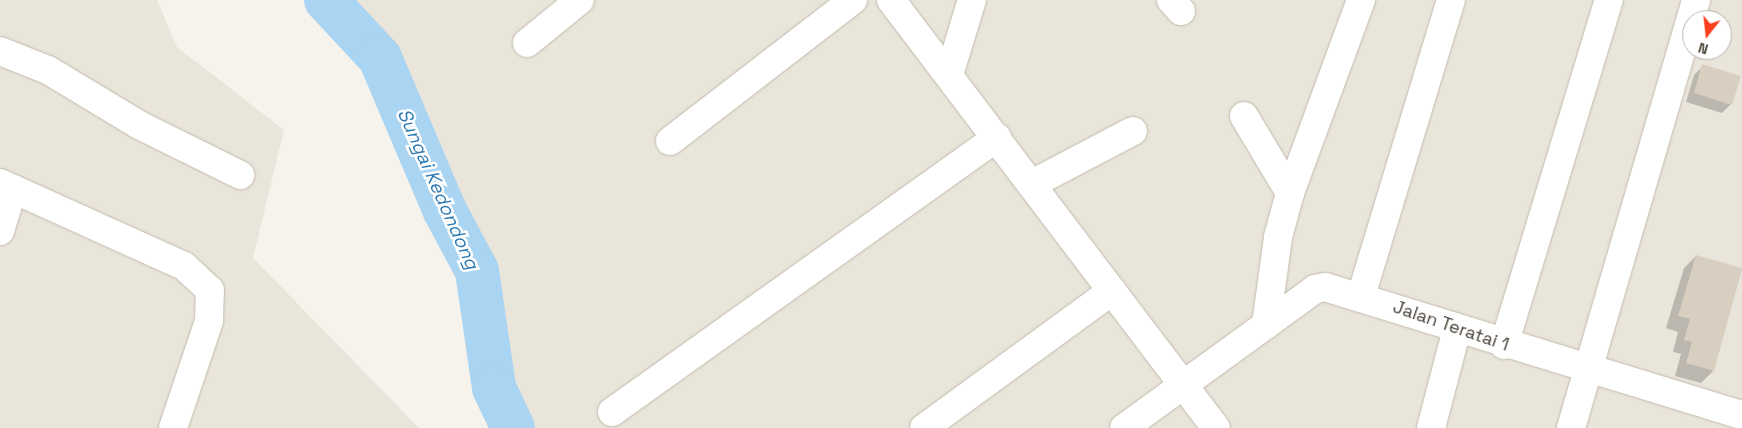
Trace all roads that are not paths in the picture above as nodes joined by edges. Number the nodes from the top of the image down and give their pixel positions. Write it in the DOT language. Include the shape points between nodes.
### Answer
graph roads {
  1 [pos="580,0"];
  2 [pos="852,0"];
  3 [pos="891,0"];
  4 [pos="972,0"];
  5 [pos="1361,0"];
  6 [pos="1451,0"];
  7 [pos="1609,0"];
  8 [pos="1696,0"];
  9 [pos="527,43"];
  10 [pos="0,51"];
  11 [pos="949,75"];
  12 [pos="1244,116"];
  13 [pos="1133,131"];
  14 [pos="997,137"];
  15 [pos="670,141"];
  16 [pos="240,175"];
  17 [pos="1032,184"];
  18 [pos="7,186"];
  19 [pos="1290,193"];
  20 [pos="0,231"];
  21 [pos="1112,291"];
  22 [pos="1362,296"];
  23 [pos="1266,325"];
  24 [pos="1457,329"];
  25 [pos="1504,345"];
  26 [pos="1588,370"];
  27 [pos="1184,386"];
  28 [pos="612,412"];
  29 [pos="1734,419"];
  30 [pos="173,428"];
  31 [pos="924,428"];
  32 [pos="1124,428"];
  33 [pos="1216,428"];
  34 [pos="1431,428"];
  35 [pos="1571,428"];
  1 -- 9 [label="street"];
  2 -- 15 [label="street"];
  3 -- 11 [label="street"];
  4 -- 11 [label="street"];
  5 -- 19 [label="street"];
  6 -- 22 [label="street"];
  7 -- 25 [label="street"];
  8 -- 26 [label="street"];
  10 -- 16 [label="street" via="48,70 139,125"];
  11 -- 14 [label="street"];
  12 -- 19 [label="street"];
  13 -- 17 [label="street"];
  14 -- 17 [label="street"];
  14 -- 28 [label="street"];
  17 -- 21 [label="street"];
  18 -- 20 [label="street"];
  18 -- 30 [label="street" via="184,266 210,290 209,321"];
  19 -- 23 [label="street" via="1278,237"];
  21 -- 27 [label="street"];
  21 -- 31 [label="street"];
  22 -- 23 [label="street, Jalan Teratai 1" via="1325,287 1315,289"];
  22 -- 24 [label="street, Jalan Teratai 1"];
  23 -- 27 [label="street, Jalan Teratai 1"];
  24 -- 25 [label="street, Jalan Teratai 1"];
  24 -- 34 [label="street"];
  25 -- 26 [label="street, Jalan Teratai 1"];
  26 -- 29 [label="street, Jalan Teratai 1"];
  26 -- 35 [label="street"];
  27 -- 32 [label="street, Jalan Teratai 1"];
  27 -- 33 [label="street"];
}
